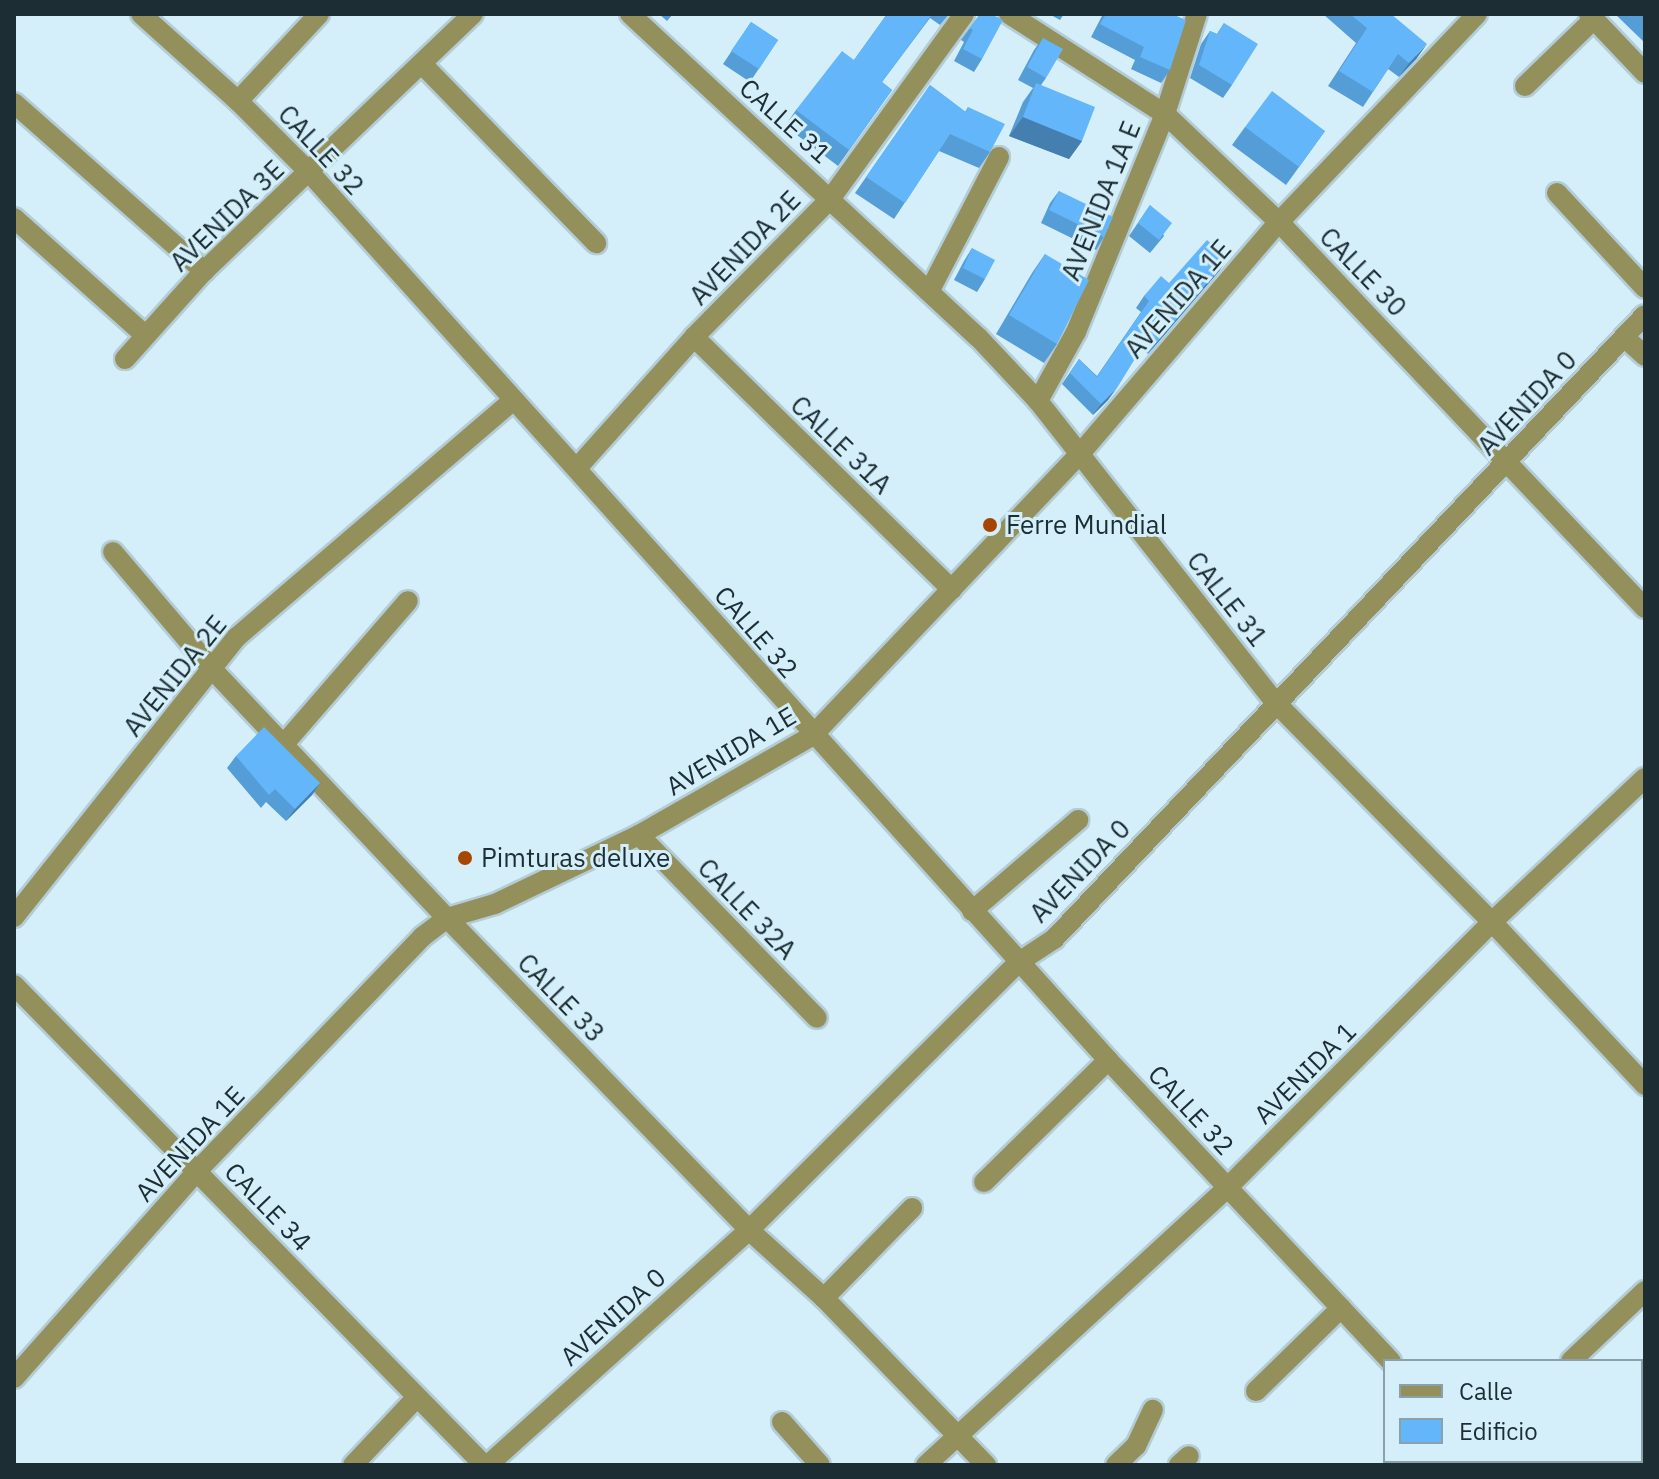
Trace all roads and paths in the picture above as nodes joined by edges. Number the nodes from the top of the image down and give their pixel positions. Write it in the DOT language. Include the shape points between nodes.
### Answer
graph roads {
  1 [pos="141,14"];
  2 [pos="319,14"];
  3 [pos="473,14"];
  4 [pos="630,14"];
  5 [pos="964,14"];
  6 [pos="1009,14"];
  7 [pos="1197,14"];
  8 [pos="1477,14"];
  9 [pos="1591,16"];
  10 [pos="422,64"];
  11 [pos="1645,73"];
  12 [pos="1525,86"];
  13 [pos="238,101"];
  14 [pos="14,103"];
  15 [pos="1165,114"];
  16 [pos="999,157"];
  17 [pos="310,173"];
  18 [pos="1557,193"];
  19 [pos="831,198"];
  20 [pos="14,218"];
  21 [pos="1279,222"];
  22 [pos="596,243"];
  23 [pos="204,271"];
  24 [pos="1645,288"];
  25 [pos="929,292"];
  26 [pos="1645,315"];
  27 [pos="145,335"];
  28 [pos="694,337"];
  29 [pos="1624,337"];
  30 [pos="1645,356"];
  31 [pos="125,359"];
  32 [pos="512,401"];
  33 [pos="1038,401"];
  34 [pos="1079,455"];
  35 [pos="1509,462"];
  36 [pos="577,468"];
  37 [pos="113,552"];
  38 [pos="952,590"];
  39 [pos="408,601"];
  40 [pos="1645,608"];
  41 [pos="213,670"];
  42 [pos="1276,703"];
  43 [pos="812,736"];
  44 [pos="284,744"];
  45 [pos="1645,778"];
  46 [pos="1078,820"];
  47 [pos="639,835"];
  48 [pos="972,911"];
  49 [pos="14,917"];
  50 [pos="447,918"];
  51 [pos="1492,922"];
  52 [pos="1019,962"];
  53 [pos="14,985"];
  54 [pos="817,1018"];
  55 [pos="1108,1060"];
  56 [pos="1645,1085"];
  57 [pos="197,1171"];
  58 [pos="984,1182"];
  59 [pos="1228,1187"];
  60 [pos="912,1208"];
  61 [pos="749,1230"];
  62 [pos="1645,1291"];
  63 [pos="824,1298"];
  64 [pos="1341,1308"];
  65 [pos="1389,1359"];
  66 [pos="1573,1359"];
  67 [pos="14,1378"];
  68 [pos="1256,1391"];
  69 [pos="417,1397"];
  70 [pos="1153,1410"];
  71 [pos="782,1422"];
  72 [pos="960,1437"];
  73 [pos="353,1465"];
  74 [pos="486,1465"];
  75 [pos="820,1465"];
  76 [pos="926,1465"];
  77 [pos="986,1465"];
  78 [pos="1116,1465"];
  1 -- 13 [label="street, CALLE 32"];
  2 -- 13 [label="street"];
  3 -- 10 [label="street, AVENIDA 3E"];
  4 -- 19 [label="street, CALLE 31"];
  5 -- 19 [label="street, AVENIDA 2E"];
  6 -- 15 [label="street, CALLE 30"];
  7 -- 15 [label="street, AVENIDA 1A E"];
  8 -- 21 [label="street, AVENIDA 1E"];
  9 -- 11 [label="street"];
  9 -- 12 [label="street"];
  10 -- 17 [label="street, AVENIDA 3E"];
  10 -- 22 [label="street"];
  13 -- 17 [label="street, CALLE 32"];
  14 -- 23 [label="street"];
  15 -- 21 [label="street, CALLE 30"];
  15 -- 33 [label="street, AVENIDA 1A E" via="1076,332"];
  16 -- 25 [label="street"];
  17 -- 23 [label="street, AVENIDA 3E"];
  17 -- 32 [label="street, CALLE 32"];
  18 -- 24 [label="street"];
  19 -- 25 [label="street, CALLE 31"];
  19 -- 28 [label="street, AVENIDA 2E"];
  20 -- 27 [label="street"];
  21 -- 34 [label="street, AVENIDA 1E"];
  21 -- 35 [label="street, CALLE 30"];
  23 -- 27 [label="street, AVENIDA 3E"];
  25 -- 33 [label="street, CALLE 31"];
  26 -- 29 [label="street, AVENIDA 0"];
  27 -- 31 [label="street, AVENIDA 3E"];
  28 -- 36 [label="street, AVENIDA 2E"];
  28 -- 38 [label="street, CALLE 31A"];
  29 -- 30 [label="street"];
  29 -- 35 [label="street, AVENIDA 0"];
  32 -- 36 [label="street, CALLE 32"];
  32 -- 41 [label="street, AVENIDA 2E" via="237,637"];
  33 -- 34 [label="street, CALLE 31"];
  34 -- 38 [label="street, AVENIDA 1E"];
  34 -- 42 [label="street, CALLE 31"];
  35 -- 40 [label="street, CALLE 30"];
  35 -- 42 [label="street, AVENIDA 0"];
  36 -- 43 [label="street, CALLE 32"];
  37 -- 41 [label="street, CALLE 33"];
  38 -- 43 [label="street, AVENIDA 1E"];
  39 -- 44 [label="street"];
  41 -- 44 [label="street, CALLE 33"];
  41 -- 49 [label="street, AVENIDA 2E"];
  42 -- 51 [label="street, CALLE 31"];
  42 -- 52 [label="street, AVENIDA 0" via="1054,939"];
  43 -- 47 [label="street, AVENIDA 1E"];
  43 -- 48 [label="street, CALLE 32"];
  44 -- 50 [label="street, CALLE 33"];
  45 -- 51 [label="street, AVENIDA 1"];
  46 -- 48 [label="street"];
  47 -- 50 [label="street, AVENIDA 1E" via="495,904"];
  47 -- 54 [label="street, CALLE 32A"];
  48 -- 52 [label="street, CALLE 32"];
  50 -- 57 [label="street, AVENIDA 1E" via="422,937"];
  50 -- 61 [label="street, CALLE 33"];
  51 -- 56 [label="street, CALLE 31"];
  51 -- 59 [label="street, AVENIDA 1"];
  52 -- 55 [label="street, CALLE 32"];
  52 -- 61 [label="street, AVENIDA 0"];
  53 -- 57 [label="street, CALLE 34"];
  55 -- 58 [label="street"];
  55 -- 59 [label="street, CALLE 32"];
  57 -- 67 [label="street, AVENIDA 1E"];
  57 -- 69 [label="street, CALLE 34"];
  59 -- 64 [label="street, CALLE 32"];
  59 -- 72 [label="street, AVENIDA 1"];
  60 -- 63 [label="street"];
  61 -- 63 [label="street, CALLE 33"];
  61 -- 74 [label="street, AVENIDA 0"];
  62 -- 66 [label="street"];
  63 -- 72 [label="street, CALLE 33"];
  64 -- 65 [label="street, CALLE 32"];
  64 -- 68 [label="street"];
  69 -- 73 [label="street"];
  69 -- 74 [label="street, CALLE 34"];
  70 -- 78 [label="street" via="1136,1446"];
  71 -- 75 [label="street"];
  72 -- 76 [label="street, AVENIDA 1"];
  72 -- 77 [label="street, CALLE 33"];
}
